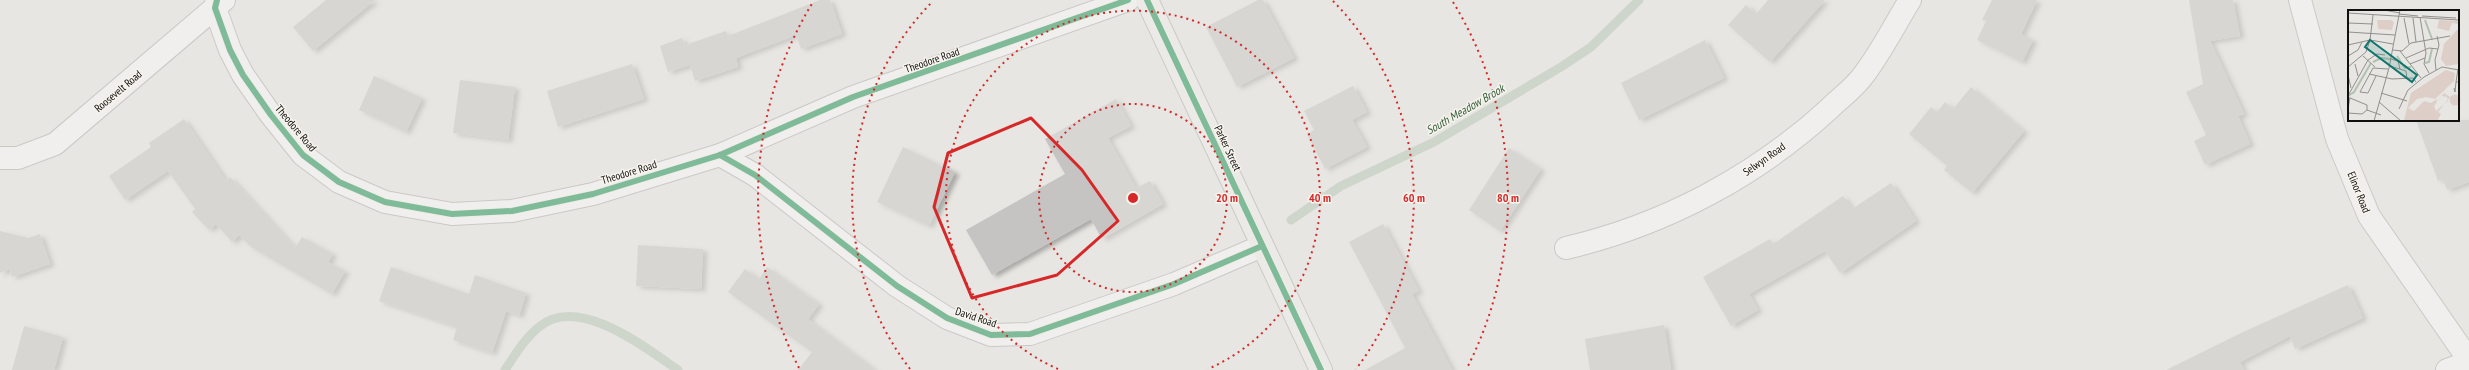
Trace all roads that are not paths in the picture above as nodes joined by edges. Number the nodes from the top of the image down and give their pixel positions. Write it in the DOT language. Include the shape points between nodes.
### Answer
graph roads {
  1 [pos="1128,0"];
  2 [pos="1147,0"];
  3 [pos="1910,0"];
  4 [pos="2300,0"];
  5 [pos="219,3"];
  6 [pos="720,155"];
  7 [pos="0,158"];
  8 [pos="1262,246"];
  9 [pos="1566,248"];
  10 [pos="2469,362"];
  11 [pos="1320,370"];
  12 [pos="2447,370"];
  13 [pos="2467,370"];
  1 -- 6 [label="street, Theodore Road" via="853,97"];
  2 -- 8 [label="main road, Parker Street"];
  3 -- 9 [label="street, Selwyn Road" via="1861,78 1810,126 1751,170 1699,200 1643,226"];
  4 -- 10 [label="street, Elinor Road" via="2337,139 2369,216"];
  5 -- 6 [label="street, Theodore Road" via="230,50 243,75 303,155 339,182 385,202 452,214 512,212 593,194"];
  5 -- 7 [label="street, Roosevelt Road" via="55,144 18,158"];
  6 -- 8 [label="street, David Road" via="755,175 897,286 947,318 991,335 1030,334 1174,284"];
  8 -- 11 [label="main road, Parker Street"];
  10 -- 12 [label="street"];
  10 -- 13 [label="street"];
}
